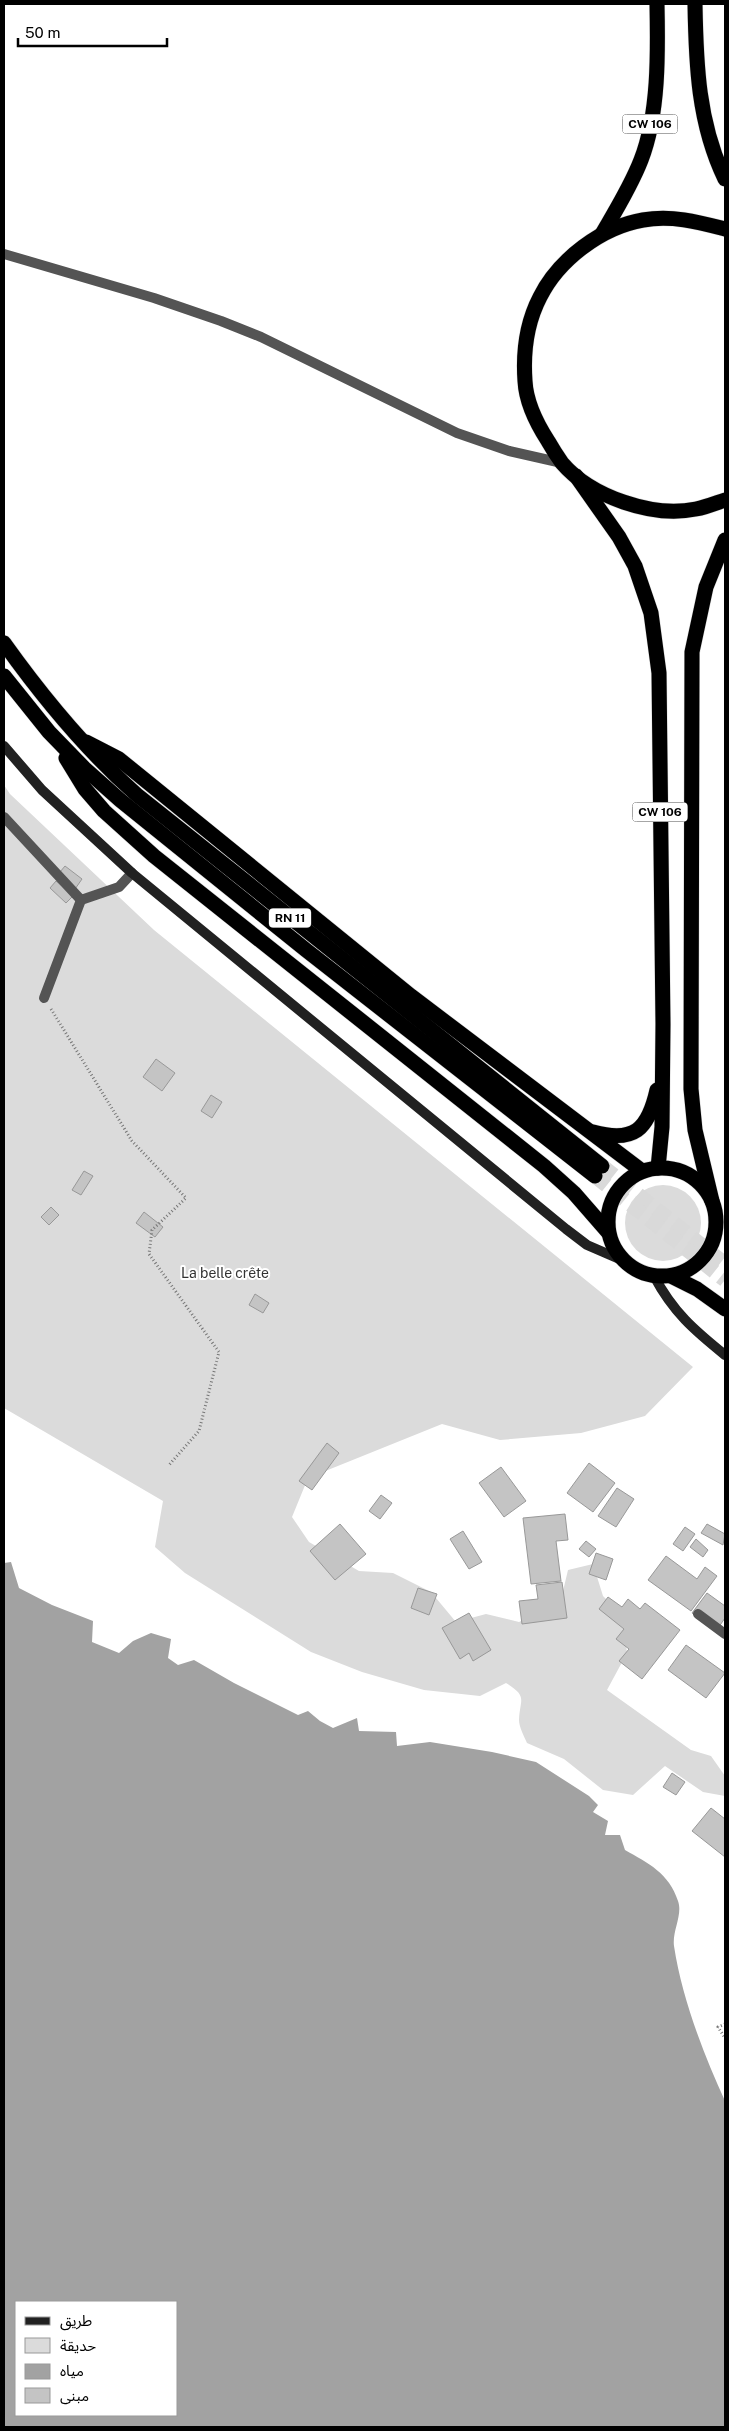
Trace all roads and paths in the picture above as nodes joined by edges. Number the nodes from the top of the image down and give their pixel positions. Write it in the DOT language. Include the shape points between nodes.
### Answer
graph roads {
  1 [pos="657,4"];
  2 [pos="695,4"];
  3 [pos="725,179"];
  4 [pos="725,229"];
  5 [pos="602,234"];
  6 [pos="4,254"];
  7 [pos="562,463"];
  8 [pos="576,476"];
  9 [pos="725,500"];
  10 [pos="725,540"];
  11 [pos="4,643"];
  12 [pos="4,676"];
  13 [pos="79,739"];
  14 [pos="56,740"];
  15 [pos="4,746"];
  16 [pos="4,817"];
  17 [pos="132,873"];
  18 [pos="81,900"];
  19 [pos="44,998"];
  20 [pos="662,1069"];
  21 [pos="588,1131"];
  22 [pos="658,1168"];
  23 [pos="642,1171"];
  24 [pos="712,1201"];
  25 [pos="721,1222"];
  26 [pos="608,1232"];
  27 [pos="624,1261"];
  28 [pos="654,1276"];
  29 [pos="671,1276"];
  30 [pos="725,1309"];
  31 [pos="725,1355"];
  32 [pos="169,1465"];
  33 [pos="698,1614"];
  34 [pos="725,1634"];
  35 [pos="725,2024"];
  36 [pos="725,2038"];
  1 -- 5 [label="highway, CW 106" via="658,49 649,131 632,181"];
  2 -- 3 [label="highway" via="700,103 710,143"];
  4 -- 5 [label="highway" via="686,218 643,220"];
  5 -- 7 [label="highway" via="567,261 540,296 526,339 525,383 538,426"];
  6 -- 7 [label="street" via="221,321 261,337 457,432 510,452"];
  7 -- 8 [label="highway"];
  8 -- 9 [label="highway" via="612,498 653,510 695,509"];
  8 -- 20 [label="highway, CW 106" via="631,559 650,613 659,673"];
  10 -- 24 [label="highway, CW 106" via="706,587 692,652 691,1090 695,1130"];
  11 -- 13 [label="highway, RN 11" via="34,686"];
  12 -- 14 [label="highway, RN 11"];
  13 -- 14 [label="highway, RN 11" via="137,796 599,1171 306,950 120,800"];
  13 -- 21 [label="highway" via="119,759 411,996 532,1085"];
  14 -- 26 [label="highway" via="85,789 123,829 230,919 544,1166 574,1193"];
  15 -- 17 [label="street" via="42,790"];
  16 -- 18 [label="street"];
  17 -- 18 [label="street" via="119,887"];
  17 -- 27 [label="street" via="566,1229 588,1245"];
  18 -- 19 [label="street"];
  19 -- 32 [label="path" via="132,1142 186,1198 152,1230 149,1254 219,1352 199,1431"];
  20 -- 21 [label="highway" via="648,1118 639,1129 624,1137"];
  20 -- 22 [label="highway, CW 106"];
  21 -- 23 [label="highway"];
  22 -- 23 [label="highway"];
  22 -- 24 [label="highway" via="675,1169 691,1176 704,1187"];
  23 -- 26 [label="highway" via="626,1181 614,1195 608,1213"];
  24 -- 25 [label="highway"];
  25 -- 29 [label="highway" via="710,1248 700,1261"];
  26 -- 27 [label="highway"];
  27 -- 28 [label="highway" via="638,1271"];
  28 -- 29 [label="highway"];
  28 -- 31 [label="street" via="688,1325"];
  29 -- 30 [label="highway" via="697,1288"];
  33 -- 34 [label="street"];
  35 -- 36 [label="path" via="718,2027"];
}
